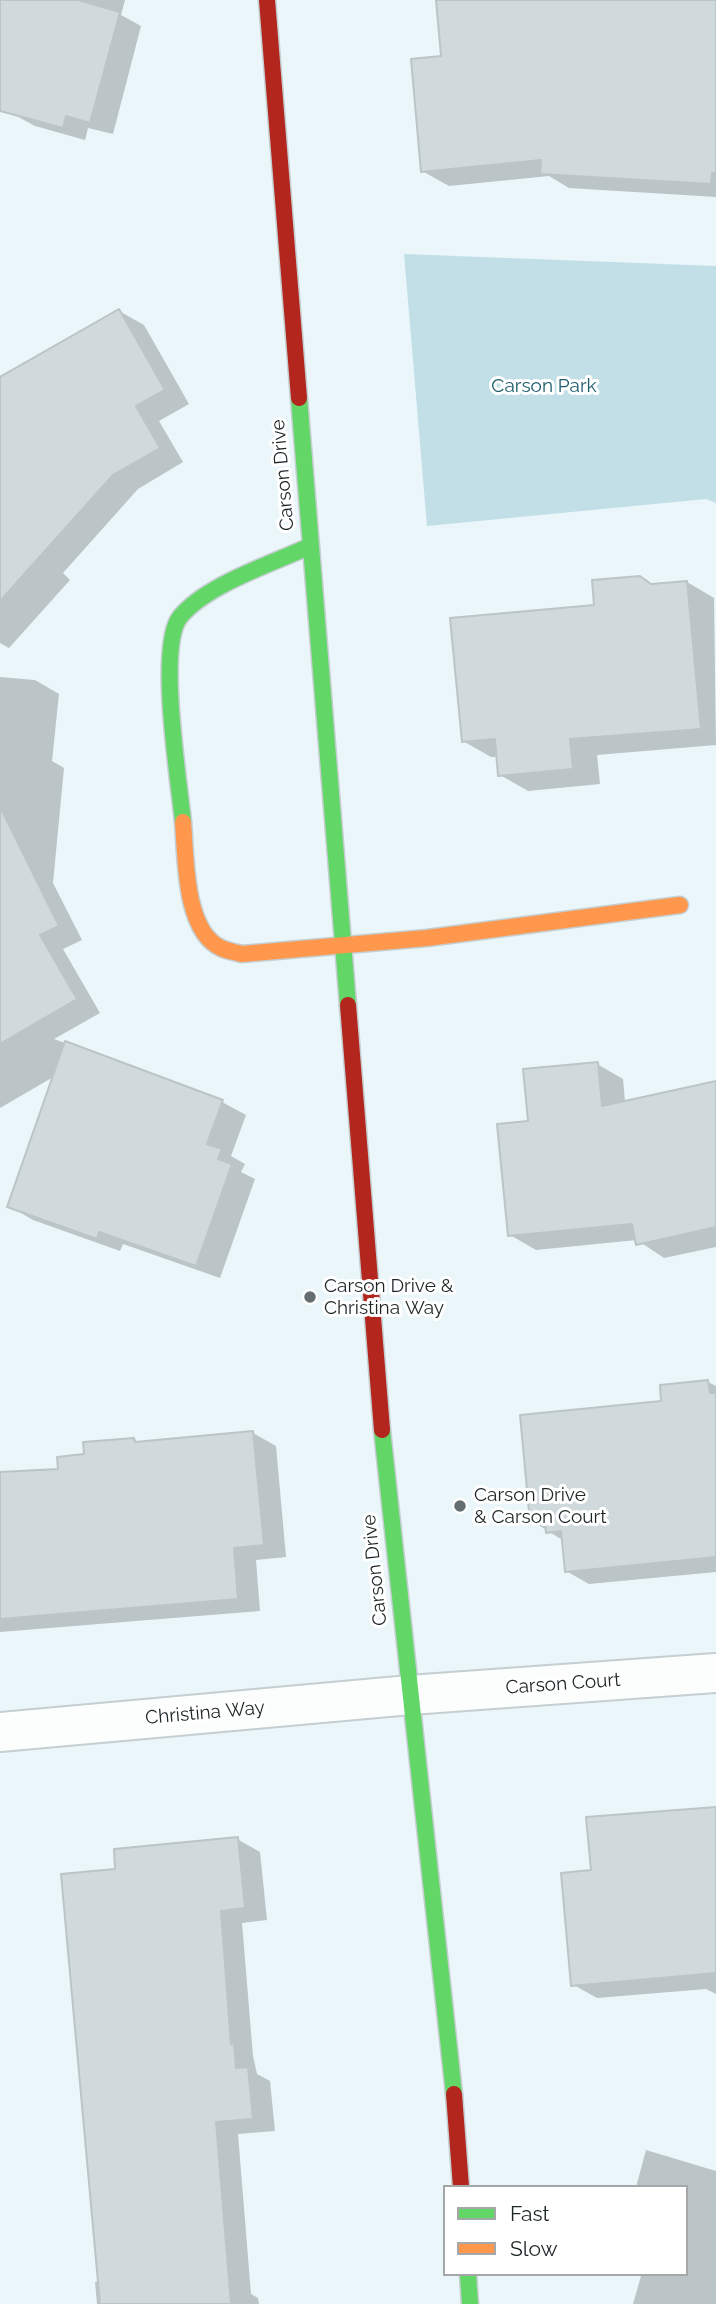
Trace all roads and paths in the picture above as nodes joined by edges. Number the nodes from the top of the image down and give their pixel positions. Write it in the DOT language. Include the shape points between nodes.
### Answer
graph roads {
  1 [pos="267,0"];
  2 [pos="310,546"];
  3 [pos="680,905"];
  4 [pos="341,947"];
  5 [pos="716,1674"];
  6 [pos="410,1695"];
  7 [pos="0,1732"];
  8 [pos="461,2185"];
  9 [pos="468,2276"];
  10 [pos="470,2304"];
  1 -- 2 [label="street, Carson Drive"];
  2 -- 4 [label="street, Carson Drive"];
  2 -- 4 [label="street" via="206,596 180,616 170,638 168,658 190,902 202,929 219,948 242,954"];
  3 -- 4 [label="street"];
  4 -- 6 [label="street, Carson Drive" via="383,1444"];
  5 -- 6 [label="street, Carson Court"];
  6 -- 7 [label="street, Christina Way"];
  6 -- 8 [label="street, Carson Drive"];
  9 -- 10 [label="street"];
}
